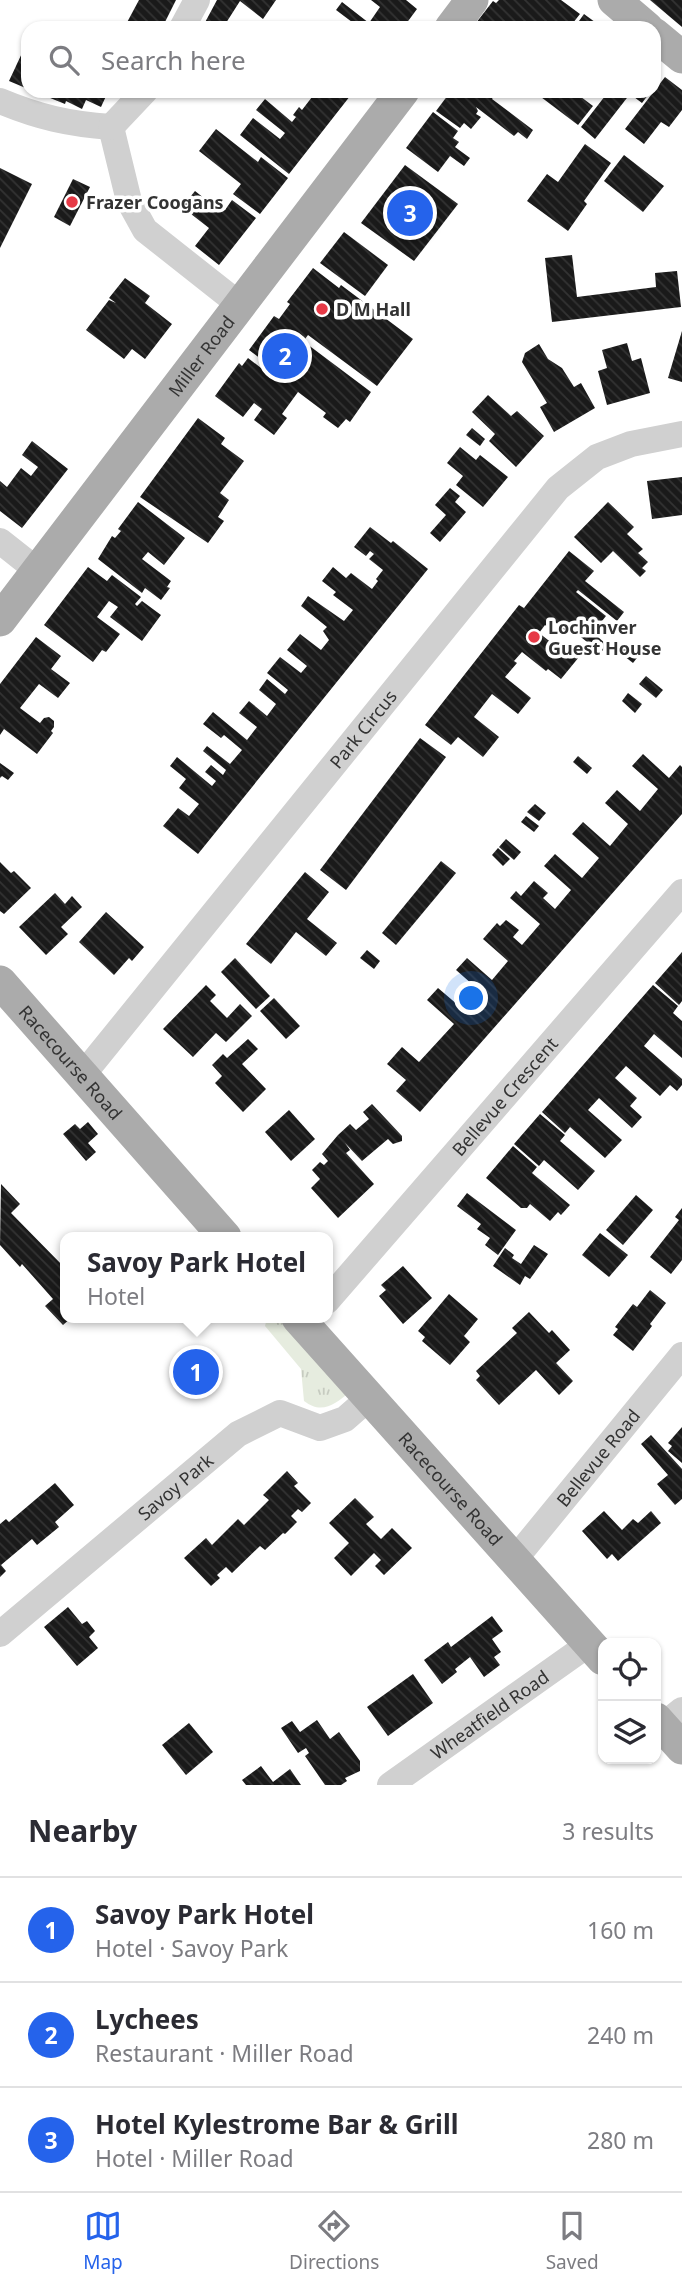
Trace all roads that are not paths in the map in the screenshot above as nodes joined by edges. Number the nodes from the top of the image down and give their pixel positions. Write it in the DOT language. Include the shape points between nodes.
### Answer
graph roads {
  1 [pos="197,0"];
  2 [pos="472,0"];
  3 [pos="614,0"];
  4 [pos="186,21"];
  5 [pos="456,21"];
  6 [pos="640,21"];
  7 [pos="138,98"];
  8 [pos="398,98"];
  9 [pos="0,101"];
  10 [pos="111,127"];
  11 [pos="240,305"];
  12 [pos="682,434"];
  13 [pos="0,541"];
  14 [pos="38,571"];
  15 [pos="0,620"];
  16 [pos="682,892"];
  17 [pos="0,982"];
  18 [pos="81,1077"];
  19 [pos="220,1232"];
  20 [pos="333,1294"];
  21 [pos="307,1323"];
  22 [pos="682,1355"];
  23 [pos="369,1398"];
  24 [pos="515,1559"];
  25 [pos="0,1634"];
  26 [pos="596,1652"];
  27 [pos="390,1785"];
  1 -- 4 [label="street"];
  2 -- 5 [label="main road"];
  3 -- 6 [label="main road"];
  7 -- 10 [label="street"];
  8 -- 11 [label="main road, Miller Road"];
  9 -- 10 [label="street" via="49,120"];
  10 -- 11 [label="street" via="129,201 145,230"];
  11 -- 14 [label="main road, Miller Road"];
  12 -- 18 [label="street, Park Circus" via="631,444 597,457 558,488"];
  13 -- 14 [label="street"];
  14 -- 15 [label="main road, Miller Road"];
  16 -- 20 [label="street, Bellevue Crescent"];
  17 -- 18 [label="main road, Racecourse Road"];
  18 -- 19 [label="main road, Racecourse Road"];
  21 -- 23 [label="main road, Racecourse Road"];
  22 -- 24 [label="street, Bellevue Road"];
  23 -- 24 [label="main road, Racecourse Road"];
  23 -- 25 [label="street, Savoy Park" via="345,1419 320,1428 281,1413 238,1434"];
  24 -- 26 [label="main road, Racecourse Road"];
  26 -- 27 [label="street, Wheatfield Road"];
}
